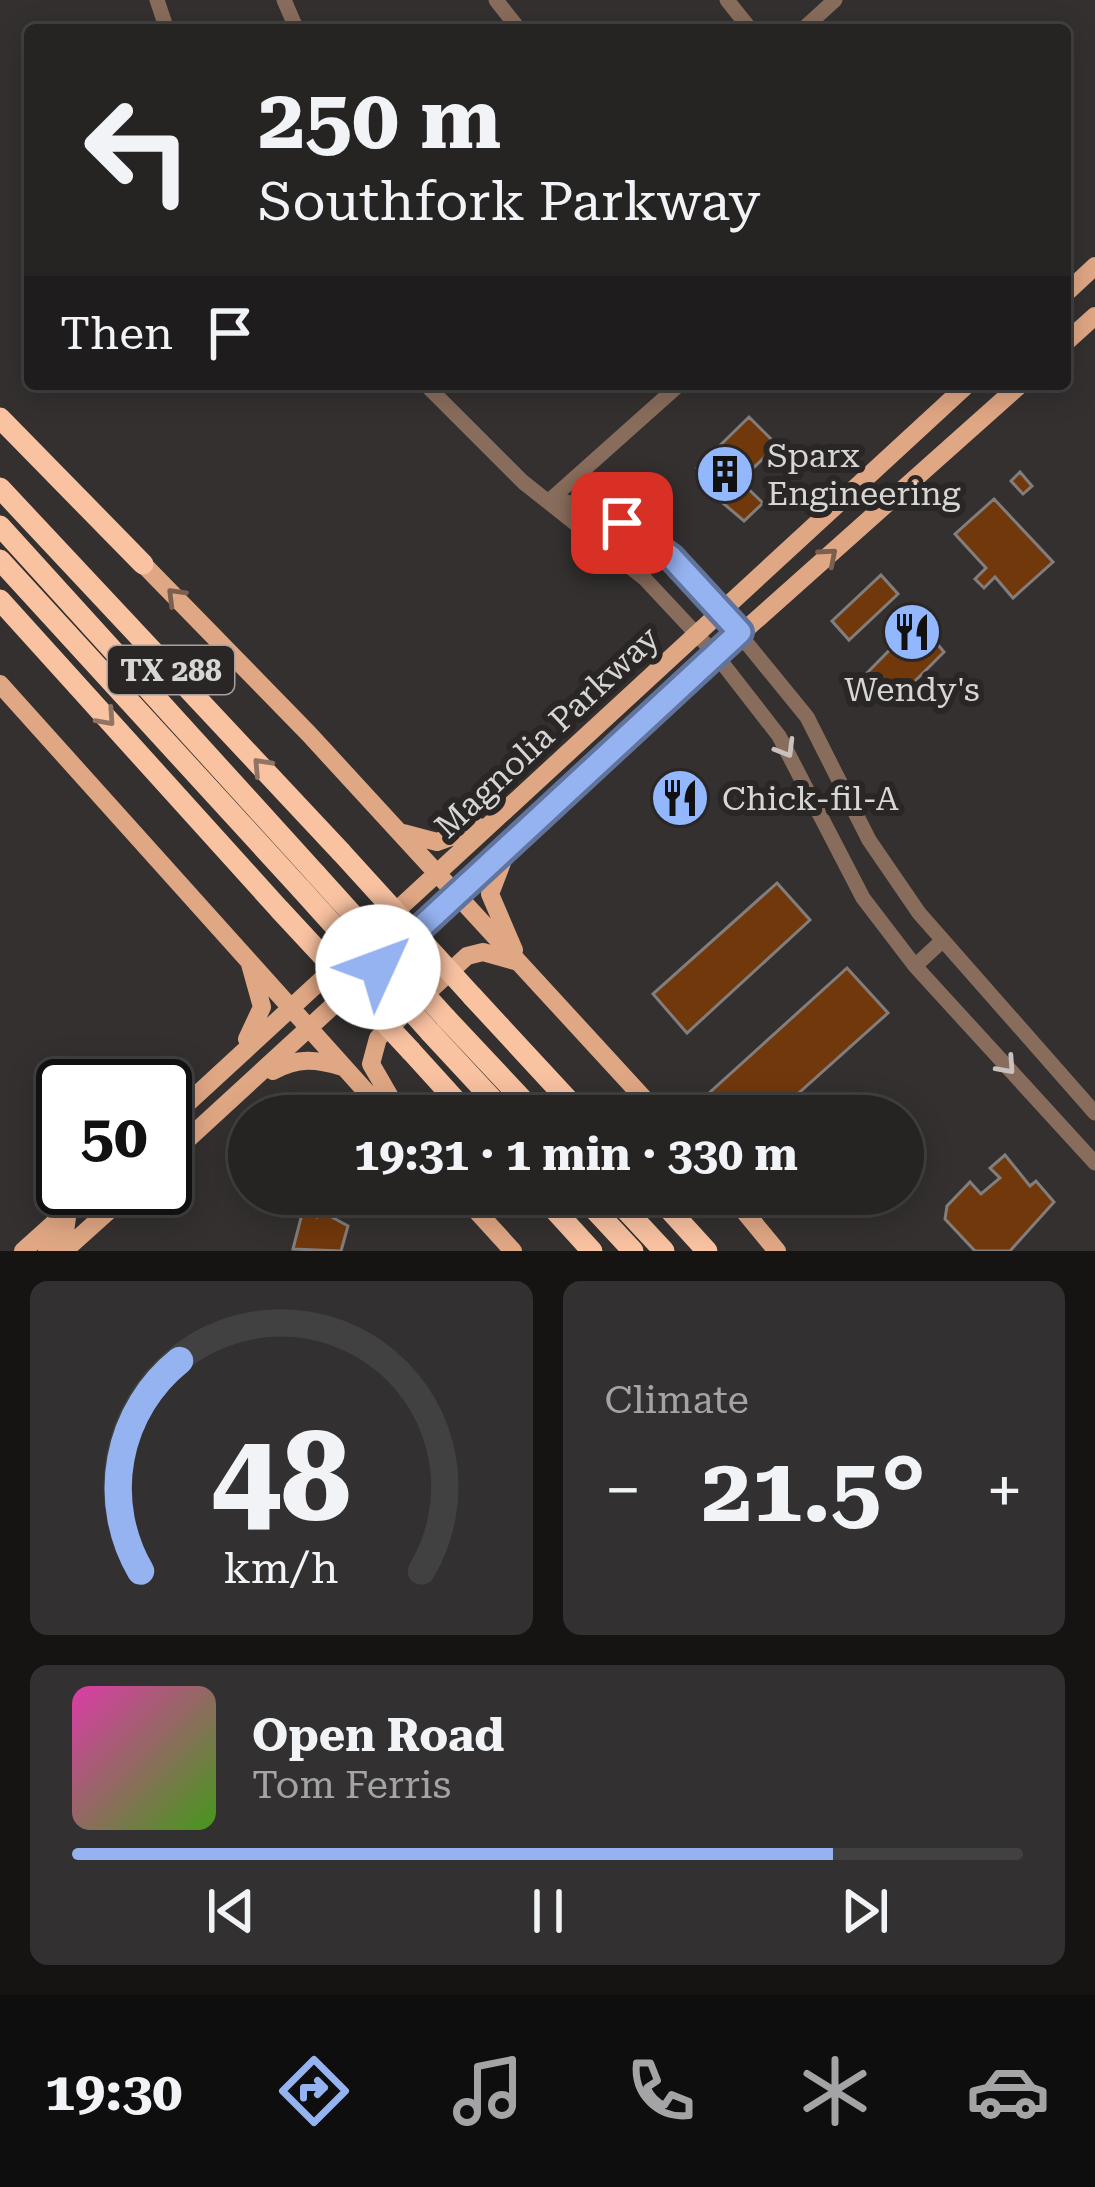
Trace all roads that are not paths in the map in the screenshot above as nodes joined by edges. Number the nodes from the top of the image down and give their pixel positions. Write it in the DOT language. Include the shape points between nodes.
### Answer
graph roads {
  1 [pos="496,0"];
  2 [pos="728,0"];
  3 [pos="835,0"];
  4 [pos="515,24"];
  5 [pos="746,24"];
  6 [pos="809,24"];
  7 [pos="1095,266"];
  8 [pos="1071,288"];
  9 [pos="1095,316"];
  10 [pos="1071,338"];
  11 [pos="430,390"];
  12 [pos="673,390"];
  13 [pos="962,390"];
  14 [pos="1014,390"];
  15 [pos="0,418"];
  16 [pos="0,488"];
  17 [pos="550,500"];
  18 [pos="0,526"];
  19 [pos="0,560"];
  20 [pos="143,564"];
  21 [pos="0,600"];
  22 [pos="723,612"];
  23 [pos="740,632"];
  24 [pos="698,635"];
  25 [pos="716,655"];
  26 [pos="0,685"];
  27 [pos="499,816"];
  28 [pos="399,831"];
  29 [pos="511,845"];
  30 [pos="438,874"];
  31 [pos="308,882"];
  32 [pos="457,895"];
  33 [pos="942,941"];
  34 [pos="247,954"];
  35 [pos="520,962"];
  36 [pos="914,966"];
  37 [pos="293,1005"];
  38 [pos="438,1025"];
  39 [pos="312,1028"];
  40 [pos="232,1060"];
  41 [pos="343,1067"];
  42 [pos="252,1081"];
  43 [pos="369,1095"];
  44 [pos="389,1095"];
  45 [pos="451,1095"];
  46 [pos="492,1095"];
  47 [pos="515,1095"];
  48 [pos="564,1095"];
  49 [pos="641,1095"];
  50 [pos="192,1098"];
  51 [pos="1095,1113"];
  52 [pos="192,1135"];
  53 [pos="1095,1163"];
  54 [pos="63,1215"];
  55 [pos="67,1215"];
  56 [pos="104,1215"];
  57 [pos="480,1215"];
  58 [pos="560,1215"];
  59 [pos="600,1215"];
  60 [pos="631,1215"];
  61 [pos="674,1215"];
  62 [pos="747,1215"];
  63 [pos="23,1251"];
  64 [pos="47,1251"];
  65 [pos="64,1251"];
  66 [pos="514,1251"];
  67 [pos="592,1251"];
  68 [pos="633,1251"];
  69 [pos="664,1251"];
  70 [pos="707,1251"];
  71 [pos="777,1251"];
  1 -- 4 [label="street"];
  2 -- 5 [label="street"];
  3 -- 6 [label="street"];
  7 -- 8 [label="main road"];
  9 -- 10 [label="main road"];
  11 -- 17 [label="street"];
  12 -- 17 [label="street"];
  13 -- 22 [label="main road, Magnolia Parkway"];
  23 -- 14 [label="main road, Magnolia Parkway, one-way"];
  15 -- 20 [label="highway"];
  48 -- 16 [label="highway, TX 288, one-way, bridge"];
  17 -- 22 [label="street" via="595,507 650,538"];
  17 -- 24 [label="street"];
  18 -- 31 [label="highway"];
  19 -- 31 [label="highway"];
  28 -- 20 [label="main road, one-way"];
  21 -- 45 [label="highway, TX 288, one-way, bridge"];
  22 -- 23 [label="street"];
  22 -- 24 [label="main road, Magnolia Parkway"];
  23 -- 25 [label="main road, Magnolia Parkway"];
  23 -- 33 [label="street" via="807,717 869,840"];
  24 -- 25 [label="street"];
  24 -- 27 [label="main road, Magnolia Parkway"];
  25 -- 29 [label="main road, Magnolia Parkway"];
  25 -- 36 [label="street, one-way" via="778,736 840,859"];
  26 -- 34 [label="main road"];
  27 -- 28 [label="main road" via="437,842"];
  27 -- 30 [label="main road, Magnolia Parkway"];
  28 -- 30 [label="main road"];
  29 -- 32 [label="main road, Magnolia Parkway"];
  29 -- 35 [label="main road" via="490,894"];
  30 -- 32 [label="main road"];
  30 -- 37 [label="main road, Magnolia Parkway"];
  31 -- 38 [label="highway, bridge"];
  32 -- 35 [label="main road"];
  32 -- 39 [label="main road, Magnolia Parkway"];
  33 -- 36 [label="street"];
  33 -- 51 [label="street"];
  34 -- 37 [label="main road"];
  34 -- 40 [label="main road" via="262,1007"];
  35 -- 44 [label="main road" via="467,956 378,1038 371,1064"];
  35 -- 49 [label="main road"];
  36 -- 53 [label="street, one-way"];
  37 -- 39 [label="main road"];
  37 -- 40 [label="main road, Magnolia Parkway"];
  38 -- 46 [label="highway"];
  38 -- 47 [label="highway"];
  39 -- 41 [label="main road"];
  39 -- 42 [label="main road, Magnolia Parkway"];
  40 -- 50 [label="main road, Magnolia Parkway"];
  41 -- 42 [label="main road" via="291,1061"];
  41 -- 43 [label="main road"];
  42 -- 52 [label="main road, Magnolia Parkway"];
  54 -- 63 [label="main road"];
  55 -- 64 [label="main road" via="65,1232"];
  56 -- 65 [label="main road"];
  57 -- 66 [label="main road"];
  58 -- 67 [label="highway"];
  59 -- 68 [label="highway"];
  60 -- 69 [label="highway"];
  61 -- 70 [label="highway"];
  62 -- 71 [label="main road"];
}
